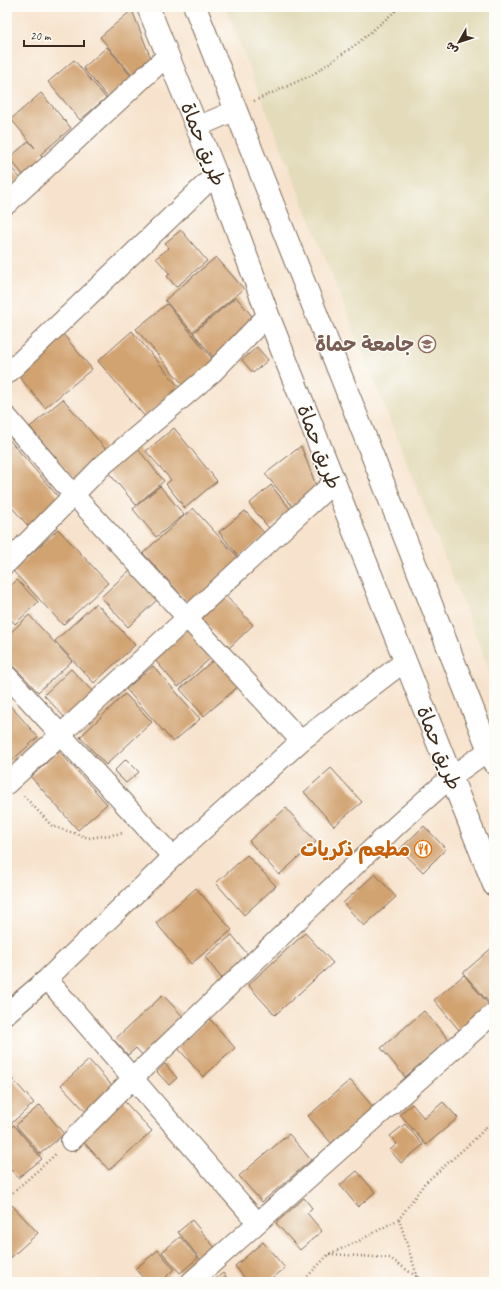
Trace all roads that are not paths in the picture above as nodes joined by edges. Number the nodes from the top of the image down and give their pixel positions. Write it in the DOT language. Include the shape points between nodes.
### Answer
graph roads {
  1 [pos="148,7"];
  2 [pos="195,7"];
  3 [pos="167,56"];
  4 [pos="236,110"];
  5 [pos="197,127"];
  6 [pos="216,174"];
  7 [pos="7,204"];
  8 [pos="268,315"];
  9 [pos="7,374"];
  10 [pos="7,417"];
  11 [pos="334,482"];
  12 [pos="73,494"];
  13 [pos="7,563"];
  14 [pos="188,616"];
  15 [pos="405,661"];
  16 [pos="7,676"];
  17 [pos="61,734"];
  18 [pos="301,741"];
  19 [pos="492,756"];
  20 [pos="451,777"];
  21 [pos="8,783"];
  22 [pos="173,857"];
  23 [pos="494,885"];
  24 [pos="47,979"];
  25 [pos="7,1013"];
  26 [pos="494,1013"];
  27 [pos="133,1078"];
  28 [pos="71,1140"];
  29 [pos="257,1222"];
  30 [pos="191,1282"];
  1 -- 3 [label="main road, طريق حماة"];
  2 -- 4 [label="main road"];
  3 -- 5 [label="main road, طريق حماة"];
  3 -- 7 [label="street"];
  4 -- 5 [label="street"];
  4 -- 19 [label="main road"];
  5 -- 6 [label="main road, طريق حماة"];
  6 -- 8 [label="main road, طريق حماة"];
  6 -- 9 [label="street"];
  8 -- 11 [label="main road, طريق حماة"];
  8 -- 12 [label="street" via="213,372 102,466"];
  10 -- 12 [label="street"];
  11 -- 14 [label="street"];
  11 -- 15 [label="main road, طريق حماة"];
  12 -- 13 [label="street"];
  12 -- 14 [label="street"];
  14 -- 17 [label="street"];
  14 -- 18 [label="street"];
  15 -- 18 [label="street"];
  15 -- 20 [label="main road, طريق حماة"];
  16 -- 17 [label="street"];
  17 -- 21 [label="street"];
  17 -- 22 [label="street"];
  18 -- 22 [label="street"];
  19 -- 20 [label="street"];
  20 -- 23 [label="main road, طريق حماة"];
  20 -- 27 [label="street" via="398,824"];
  22 -- 24 [label="street"];
  24 -- 25 [label="street"];
  24 -- 27 [label="street"];
  26 -- 29 [label="street"];
  27 -- 28 [label="street"];
  27 -- 29 [label="street"];
  29 -- 30 [label="street"];
}
